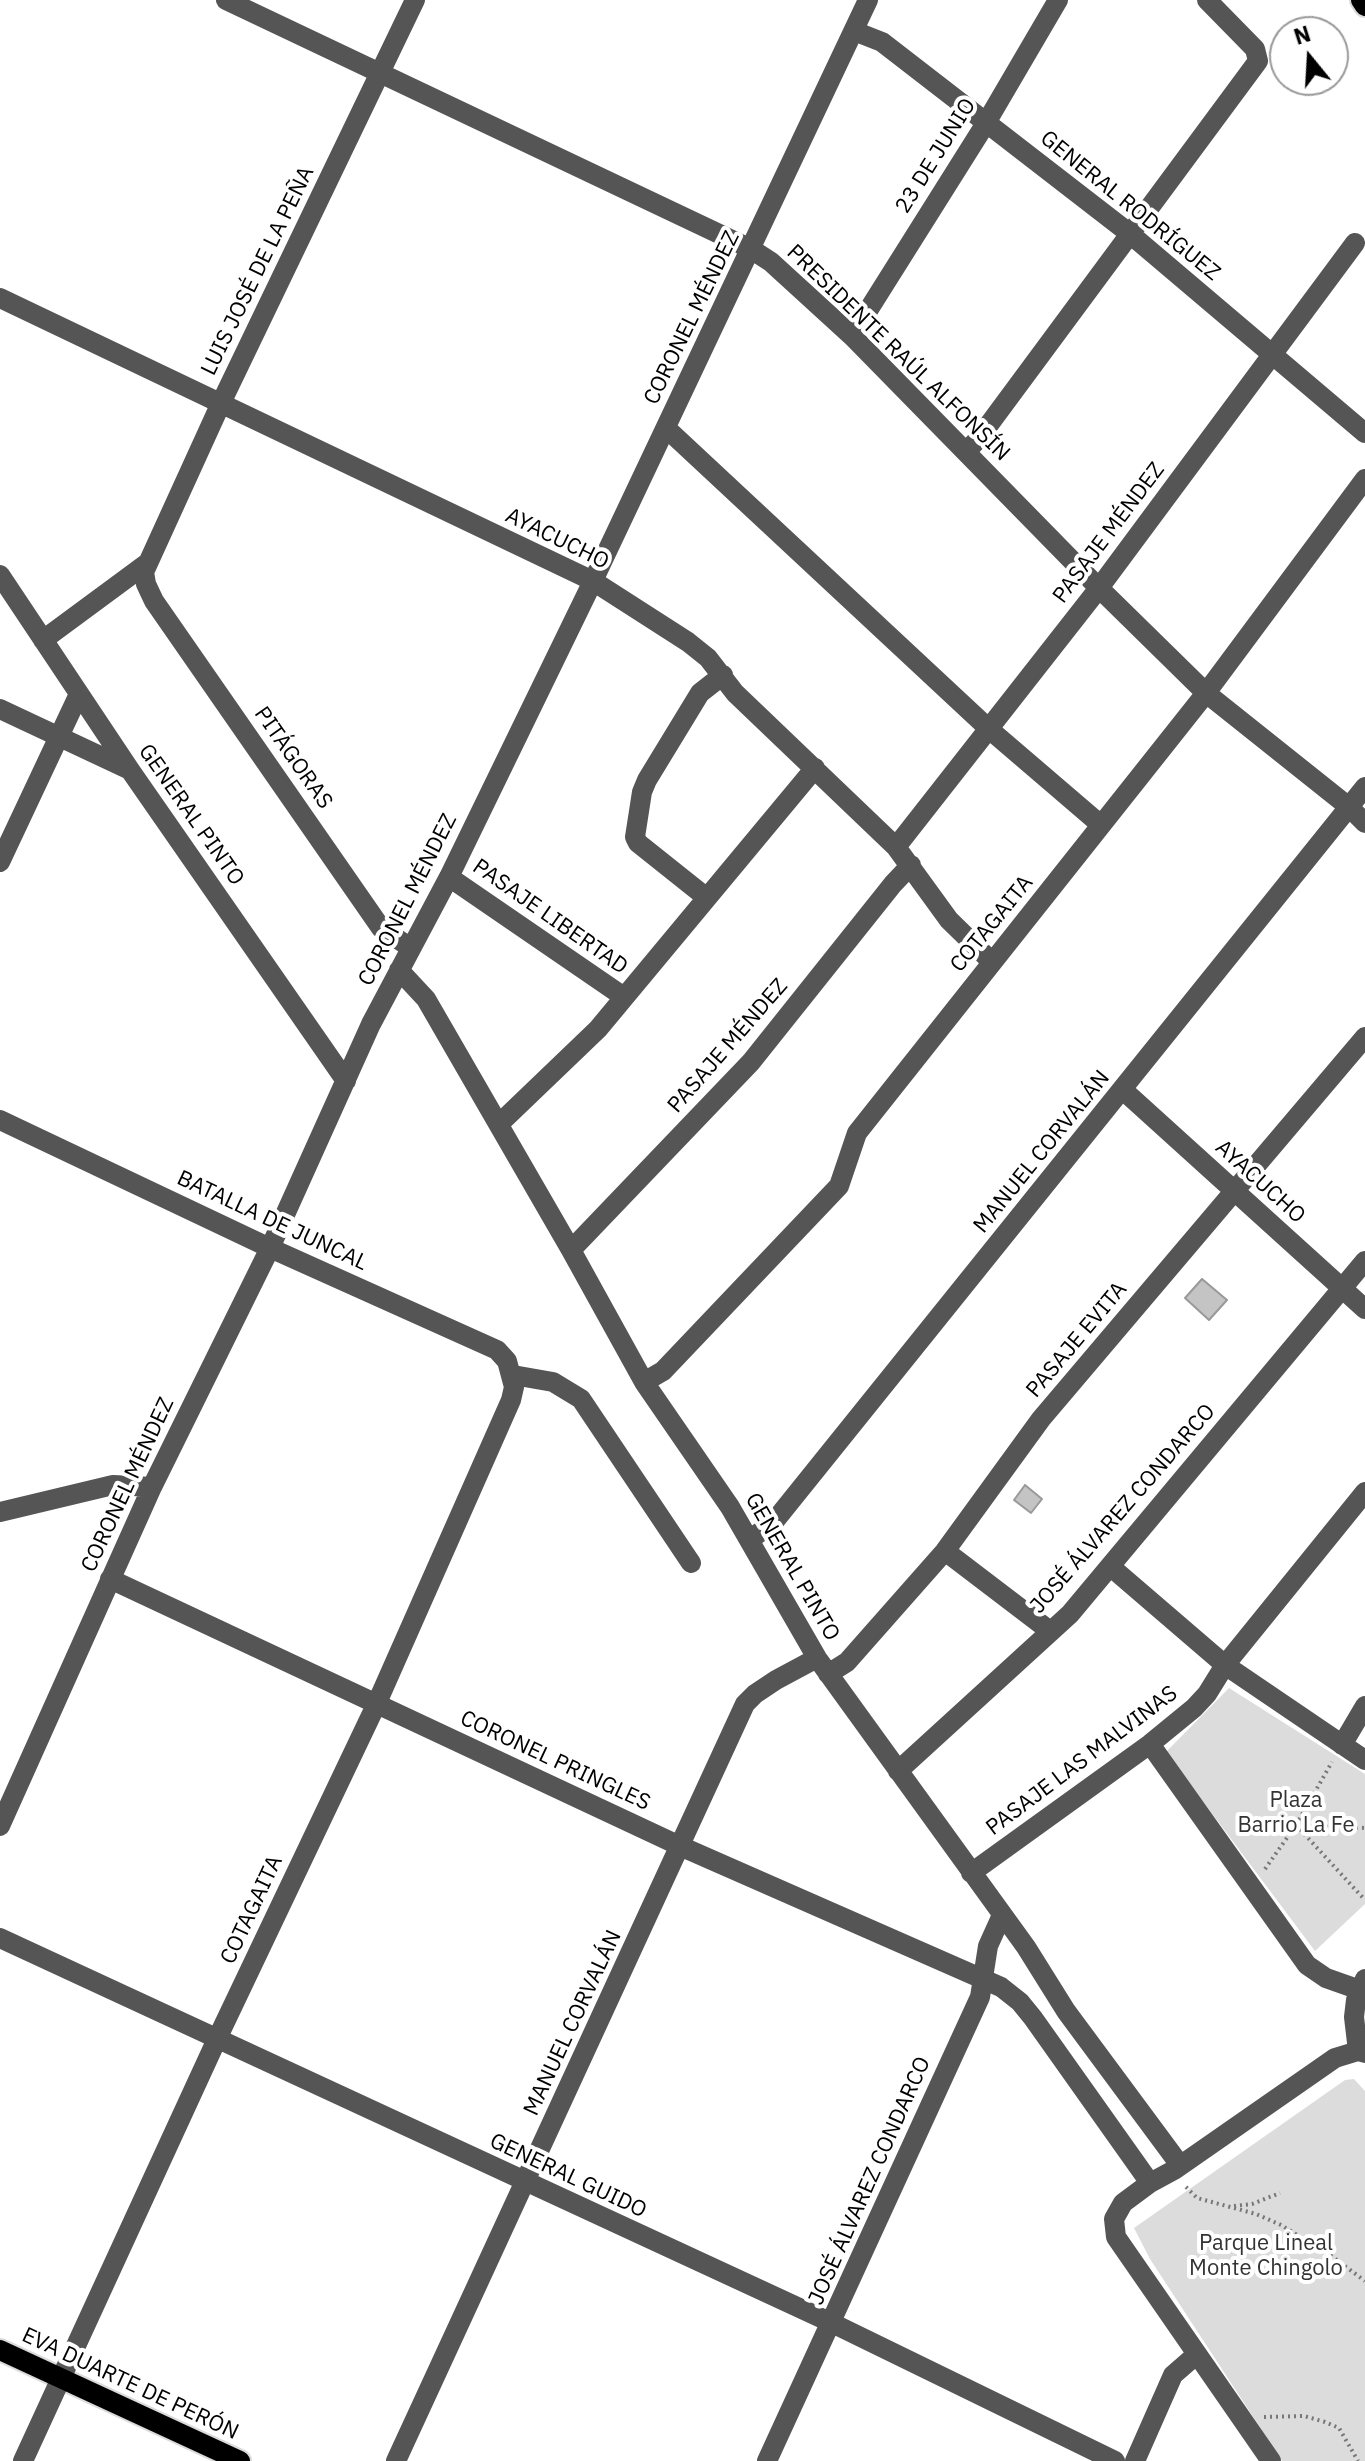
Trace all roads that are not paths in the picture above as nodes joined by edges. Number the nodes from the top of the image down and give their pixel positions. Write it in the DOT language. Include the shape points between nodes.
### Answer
graph roads {
  1 [pos="226,0"];
  2 [pos="415,0"];
  3 [pos="868,0"];
  4 [pos="1058,0"];
  5 [pos="1207,0"];
  6 [pos="1361,0"];
  7 [pos="1365,6"];
  8 [pos="854,31"];
  9 [pos="380,73"];
  10 [pos="986,123"];
  11 [pos="1129,233"];
  12 [pos="1355,243"];
  13 [pos="751,249"];
  14 [pos="0,298"];
  15 [pos="852,336"];
  16 [pos="1273,353"];
  17 [pos="221,403"];
  18 [pos="666,428"];
  19 [pos="1365,433"];
  20 [pos="966,452"];
  21 [pos="1365,479"];
  22 [pos="146,574"];
  23 [pos="0,575"];
  24 [pos="593,581"];
  25 [pos="1099,588"];
  26 [pos="43,640"];
  27 [pos="723,675"];
  28 [pos="1206,693"];
  29 [pos="79,694"];
  30 [pos="0,709"];
  31 [pos="989,729"];
  32 [pos="59,738"];
  33 [pos="815,768"];
  34 [pos="130,770"];
  35 [pos="1365,787"];
  36 [pos="1349,807"];
  37 [pos="1365,823"];
  38 [pos="1101,825"];
  39 [pos="896,847"];
  40 [pos="0,862"];
  41 [pos="911,865"];
  42 [pos="449,877"];
  43 [pos="707,898"];
  44 [pos="411,948"];
  45 [pos="992,962"];
  46 [pos="399,970"];
  47 [pos="624,997"];
  48 [pos="1365,1037"];
  49 [pos="346,1081"];
  50 [pos="1123,1090"];
  51 [pos="0,1120"];
  52 [pos="499,1124"];
  53 [pos="1234,1191"];
  54 [pos="270,1248"];
  55 [pos="571,1250"];
  56 [pos="1365,1261"];
  57 [pos="1342,1287"];
  58 [pos="1365,1309"];
  59 [pos="513,1375"];
  60 [pos="644,1382"];
  61 [pos="152,1487"];
  62 [pos="1365,1492"];
  63 [pos="0,1512"];
  64 [pos="749,1540"];
  65 [pos="945,1551"];
  66 [pos="691,1563"];
  67 [pos="1111,1567"];
  68 [pos="110,1579"];
  69 [pos="1050,1631"];
  70 [pos="1225,1665"];
  71 [pos="823,1666"];
  72 [pos="755,1694"];
  73 [pos="376,1705"];
  74 [pos="1365,1706"];
  75 [pos="1150,1744"];
  76 [pos="1342,1745"];
  77 [pos="1365,1760"];
  78 [pos="898,1771"];
  79 [pos="0,1826"];
  80 [pos="680,1846"];
  81 [pos="971,1873"];
  82 [pos="1002,1915"];
  83 [pos="0,1938"];
  84 [pos="983,1978"];
  85 [pos="1363,1985"];
  86 [pos="217,2039"];
  87 [pos="1362,2052"];
  88 [pos="1177,2167"];
  89 [pos="526,2183"];
  90 [pos="1150,2183"];
  91 [pos="832,2323"];
  92 [pos="0,2350"];
  93 [pos="1196,2355"];
  94 [pos="63,2378"];
  95 [pos="23,2461"];
  96 [pos="240,2461"];
  97 [pos="396,2461"];
  98 [pos="767,2461"];
  99 [pos="1115,2461"];
  100 [pos="1135,2461"];
  101 [pos="1271,2461"];
  1 -- 9 [label="street, PRESIDENTE RAÚL ALFONSÍN"];
  2 -- 9 [label="street, LUIS JOSÉ DE LA PEÑA"];
  3 -- 8 [label="street, CORONEL MÉNDEZ"];
  4 -- 10 [label="street, 23 DE JUNIO"];
  5 -- 11 [label="street" via="1255,49 1258,61"];
  6 -- 7 [label="main road"];
  8 -- 10 [label="street, GENERAL RODRÍGUEZ" via="882,42"];
  8 -- 13 [label="street, CORONEL MÉNDEZ"];
  9 -- 13 [label="street, PRESIDENTE RAÚL ALFONSÍN"];
  9 -- 17 [label="street, LUIS JOSÉ DE LA PEÑA"];
  10 -- 11 [label="street, GENERAL RODRÍGUEZ"];
  10 -- 15 [label="street, 23 DE JUNIO"];
  11 -- 16 [label="street, GENERAL RODRÍGUEZ"];
  11 -- 20 [label="street"];
  12 -- 16 [label="street, PASAJE MÉNDEZ"];
  13 -- 15 [label="street, PRESIDENTE RAÚL ALFONSÍN"];
  13 -- 18 [label="street, CORONEL MÉNDEZ"];
  14 -- 17 [label="street, AYACUCHO"];
  15 -- 20 [label="street, PRESIDENTE RAÚL ALFONSÍN"];
  16 -- 19 [label="street, GENERAL RODRÍGUEZ"];
  16 -- 25 [label="street, PASAJE MÉNDEZ"];
  17 -- 22 [label="street, LUIS JOSÉ DE LA PEÑA"];
  17 -- 24 [label="street, AYACUCHO"];
  18 -- 24 [label="street, CORONEL MÉNDEZ"];
  18 -- 31 [label="street"];
  20 -- 25 [label="street, PRESIDENTE RAÚL ALFONSÍN"];
  21 -- 28 [label="street, COTAGAITA"];
  22 -- 26 [label="street, LUIS JOSÉ DE LA PEÑA"];
  22 -- 44 [label="street, PITÁGORAS" via="154,601 381,928"];
  23 -- 26 [label="street, GENERAL PINTO"];
  24 -- 27 [label="street, AYACUCHO" via="688,642"];
  24 -- 42 [label="street, CORONEL MÉNDEZ"];
  25 -- 28 [label="street, PRESIDENTE RAÚL ALFONSÍN"];
  25 -- 31 [label="street, PASAJE MÉNDEZ"];
  26 -- 29 [label="street, GENERAL PINTO"];
  27 -- 33 [label="street, AYACUCHO" via="735,693"];
  27 -- 43 [label="street" via="700,693 647,780 635,837"];
  28 -- 36 [label="street, PRESIDENTE RAÚL ALFONSÍN"];
  28 -- 38 [label="street, COTAGAITA"];
  29 -- 32 [label="street"];
  29 -- 34 [label="street, GENERAL PINTO"];
  30 -- 32 [label="street"];
  31 -- 38 [label="street"];
  31 -- 39 [label="street, PASAJE MÉNDEZ"];
  32 -- 34 [label="street"];
  32 -- 40 [label="street"];
  33 -- 39 [label="street, AYACUCHO"];
  33 -- 43 [label="street"];
  34 -- 49 [label="street, GENERAL PINTO"];
  35 -- 36 [label="street, MANUEL CORVALÁN"];
  36 -- 37 [label="street, PRESIDENTE RAÚL ALFONSÍN"];
  36 -- 50 [label="street, MANUEL CORVALÁN"];
  38 -- 45 [label="street, COTAGAITA"];
  39 -- 41 [label="street, AYACUCHO"];
  41 -- 45 [label="street, AYACUCHO" via="949,920"];
  41 -- 55 [label="street, PASAJE MÉNDEZ" via="751,1062"];
  42 -- 44 [label="street, CORONEL MÉNDEZ"];
  42 -- 47 [label="street, PASAJE LIBERTAD"];
  43 -- 47 [label="street"];
  44 -- 46 [label="street, CORONEL MÉNDEZ"];
  45 -- 60 [label="street, COTAGAITA" via="857,1133 839,1186 663,1371"];
  46 -- 49 [label="street, CORONEL MÉNDEZ"];
  46 -- 52 [label="street, GENERAL PINTO" via="426,999"];
  47 -- 52 [label="street"];
  48 -- 53 [label="street, PASAJE EVITA"];
  49 -- 54 [label="street, CORONEL MÉNDEZ"];
  50 -- 53 [label="street, AYACUCHO"];
  50 -- 64 [label="street, MANUEL CORVALÁN" via="773,1523"];
  51 -- 54 [label="street, BATALLA DE JUNCAL"];
  52 -- 55 [label="street, GENERAL PINTO"];
  53 -- 57 [label="street, AYACUCHO"];
  53 -- 65 [label="street, PASAJE EVITA" via="1041,1419"];
  54 -- 59 [label="street, BATALLA DE JUNCAL" via="497,1350"];
  54 -- 61 [label="street, CORONEL MÉNDEZ"];
  55 -- 60 [label="street, GENERAL PINTO"];
  56 -- 57 [label="street, JOSÉ ÁLVAREZ CONDARCO"];
  57 -- 58 [label="street, AYACUCHO"];
  57 -- 67 [label="street, JOSÉ ÁLVAREZ CONDARCO"];
  59 -- 66 [label="street" via="553,1382 581,1399"];
  59 -- 73 [label="street, COTAGAITA" via="511,1400"];
  60 -- 64 [label="street, GENERAL PINTO"];
  61 -- 63 [label="street" via="113,1485"];
  61 -- 68 [label="street, CORONEL MÉNDEZ"];
  62 -- 70 [label="street, PASAJE LAS MALVINAS"];
  64 -- 71 [label="street, GENERAL PINTO"];
  65 -- 69 [label="street"];
  65 -- 71 [label="street, PASAJE EVITA" via="847,1662"];
  67 -- 69 [label="street, JOSÉ ÁLVAREZ CONDARCO"];
  67 -- 70 [label="street"];
  68 -- 73 [label="street, CORONEL PRINGLES"];
  68 -- 79 [label="street, CORONEL MÉNDEZ"];
  69 -- 78 [label="street, JOSÉ ÁLVAREZ CONDARCO"];
  70 -- 75 [label="street, PASAJE LAS MALVINAS" via="1194,1708"];
  70 -- 76 [label="street"];
  71 -- 72 [label="street, PASAJE EVITA"];
  71 -- 78 [label="street, GENERAL PINTO"];
  72 -- 80 [label="street, MANUEL CORVALÁN" via="745,1704"];
  73 -- 80 [label="street, CORONEL PRINGLES"];
  73 -- 86 [label="street, COTAGAITA"];
  74 -- 76 [label="street"];
  75 -- 81 [label="street, PASAJE LAS MALVINAS"];
  75 -- 85 [label="street" via="1307,1965 1326,1978"];
  76 -- 77 [label="street"];
  78 -- 81 [label="street, GENERAL PINTO"];
  80 -- 84 [label="street, CORONEL PRINGLES"];
  80 -- 89 [label="street, MANUEL CORVALÁN"];
  81 -- 82 [label="street, GENERAL PINTO"];
  82 -- 84 [label="street, JOSÉ ÁLVAREZ CONDARCO" via="988,1946"];
  82 -- 88 [label="street, GENERAL PINTO"];
  83 -- 86 [label="street, GENERAL GUIDO"];
  84 -- 90 [label="street" via="1020,2002"];
  84 -- 91 [label="street, JOSÉ ÁLVAREZ CONDARCO" via="980,1997"];
  85 -- 87 [label="street" via="1354,2017"];
  86 -- 89 [label="street, GENERAL GUIDO"];
  86 -- 94 [label="street, COTAGAITA"];
  87 -- 88 [label="street" via="1335,2058"];
  88 -- 90 [label="street"];
  89 -- 91 [label="street, GENERAL GUIDO"];
  89 -- 97 [label="street, MANUEL CORVALÁN"];
  90 -- 93 [label="street" via="1116,2211 1113,2226"];
  91 -- 98 [label="street, JOSÉ ÁLVAREZ CONDARCO"];
  91 -- 99 [label="street, GENERAL GUIDO"];
  92 -- 94 [label="main road, EVA DUARTE DE PERÓN"];
  93 -- 100 [label="street" via="1173,2375"];
  93 -- 101 [label="street"];
  94 -- 95 [label="street, COTAGAITA"];
  94 -- 96 [label="main road, EVA DUARTE DE PERÓN"];
}
